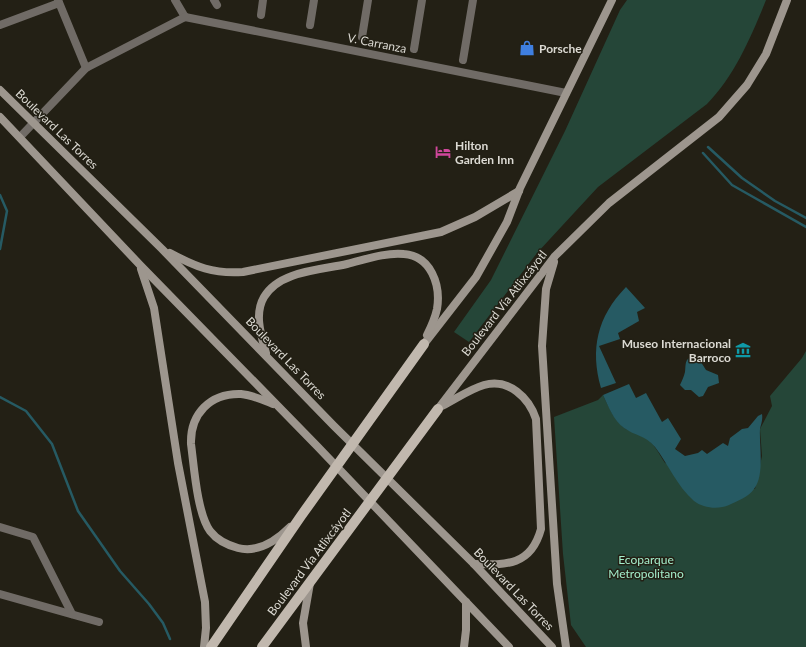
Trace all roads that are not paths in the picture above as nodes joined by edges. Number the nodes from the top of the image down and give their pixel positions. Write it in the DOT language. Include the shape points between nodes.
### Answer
graph roads {
  1 [pos="175,0"];
  2 [pos="263,0"];
  3 [pos="314,0"];
  4 [pos="368,0"];
  5 [pos="422,0"];
  6 [pos="473,0"];
  7 [pos="612,0"];
  8 [pos="787,0"];
  9 [pos="58,2"];
  10 [pos="261,14"];
  11 [pos="185,17"];
  12 [pos="0,25"];
  13 [pos="310,25"];
  14 [pos="362,37"];
  15 [pos="414,49"];
  16 [pos="463,60"];
  17 [pos="86,68"];
  18 [pos="0,90"];
  19 [pos="566,93"];
  20 [pos="0,117"];
  21 [pos="34,124"];
  22 [pos="20,137"];
  23 [pos="519,191"];
  24 [pos="162,249"];
  25 [pos="555,256"];
  26 [pos="141,266"];
  27 [pos="424,344"];
  28 [pos="266,354"];
  29 [pos="274,404"];
  30 [pos="438,409"];
  31 [pos="301,516"];
  32 [pos="0,527"];
  33 [pos="474,564"];
  34 [pos="311,581"];
  35 [pos="0,594"];
  36 [pos="466,602"];
  37 [pos="72,614"];
  38 [pos="99,622"];
  39 [pos="204,647"];
  40 [pos="211,647"];
  41 [pos="262,647"];
  42 [pos="306,647"];
  43 [pos="464,647"];
  44 [pos="509,647"];
  45 [pos="552,647"];
  46 [pos="566,647"];
  1 -- 11 [label="street"];
  2 -- 10 [label="street"];
  3 -- 13 [label="street"];
  4 -- 14 [label="street"];
  5 -- 15 [label="street"];
  6 -- 16 [label="street"];
  7 -- 19 [label="main road"];
  8 -- 25 [label="main road, Boulevard Vía Atlixcáyotl" via="766,54 746,85 719,117 609,203"];
  9 -- 12 [label="street"];
  9 -- 17 [label="street"];
  11 -- 17 [label="street"];
  11 -- 19 [label="street, V. Carranza"];
  17 -- 21 [label="street"];
  18 -- 21 [label="main road, Boulevard Las Torres"];
  19 -- 23 [label="main road"];
  20 -- 22 [label="main road"];
  21 -- 22 [label="street"];
  21 -- 24 [label="main road, Boulevard Las Torres"];
  22 -- 26 [label="main road"];
  23 -- 24 [label="main road" via="475,217 441,232 243,272 207,270"];
  23 -- 27 [label="main road" via="507,222 476,277"];
  24 -- 28 [label="main road, Boulevard Las Torres"];
  25 -- 30 [label="main road, Boulevard Vía Atlixcáyotl"];
  25 -- 46 [label="main road" via="546,289 542,346 557,584"];
  26 -- 29 [label="main road"];
  26 -- 39 [label="main road" via="154,308 178,463 205,602"];
  27 -- 28 [label="main road" via="437,311 437,292 433,275 428,266 412,255 394,254 296,275 278,282 264,296 260,305 259,326"];
  27 -- 31 [label="main road"];
  28 -- 33 [label="main road, Boulevard Las Torres" via="334,426"];
  29 -- 31 [label="main road" via="248,395 231,395 211,402 196,416 190,433 202,511 215,537 223,543 241,549 251,549 273,541"];
  29 -- 36 [label="main road"];
  30 -- 33 [label="main road" via="479,386 498,383 518,391 532,406 536,419 541,529 538,541 531,552 516,561 493,565"];
  30 -- 34 [label="main road, Boulevard Vía Atlixcáyotl"];
  31 -- 40 [label="main road"];
  32 -- 37 [label="street" via="33,537"];
  33 -- 45 [label="main road, Boulevard Las Torres"];
  34 -- 41 [label="main road, Boulevard Vía Atlixcáyotl"];
  34 -- 42 [label="main road" via="303,623"];
  35 -- 37 [label="street"];
  36 -- 43 [label="main road"];
  36 -- 44 [label="main road"];
  37 -- 38 [label="street"];
}
